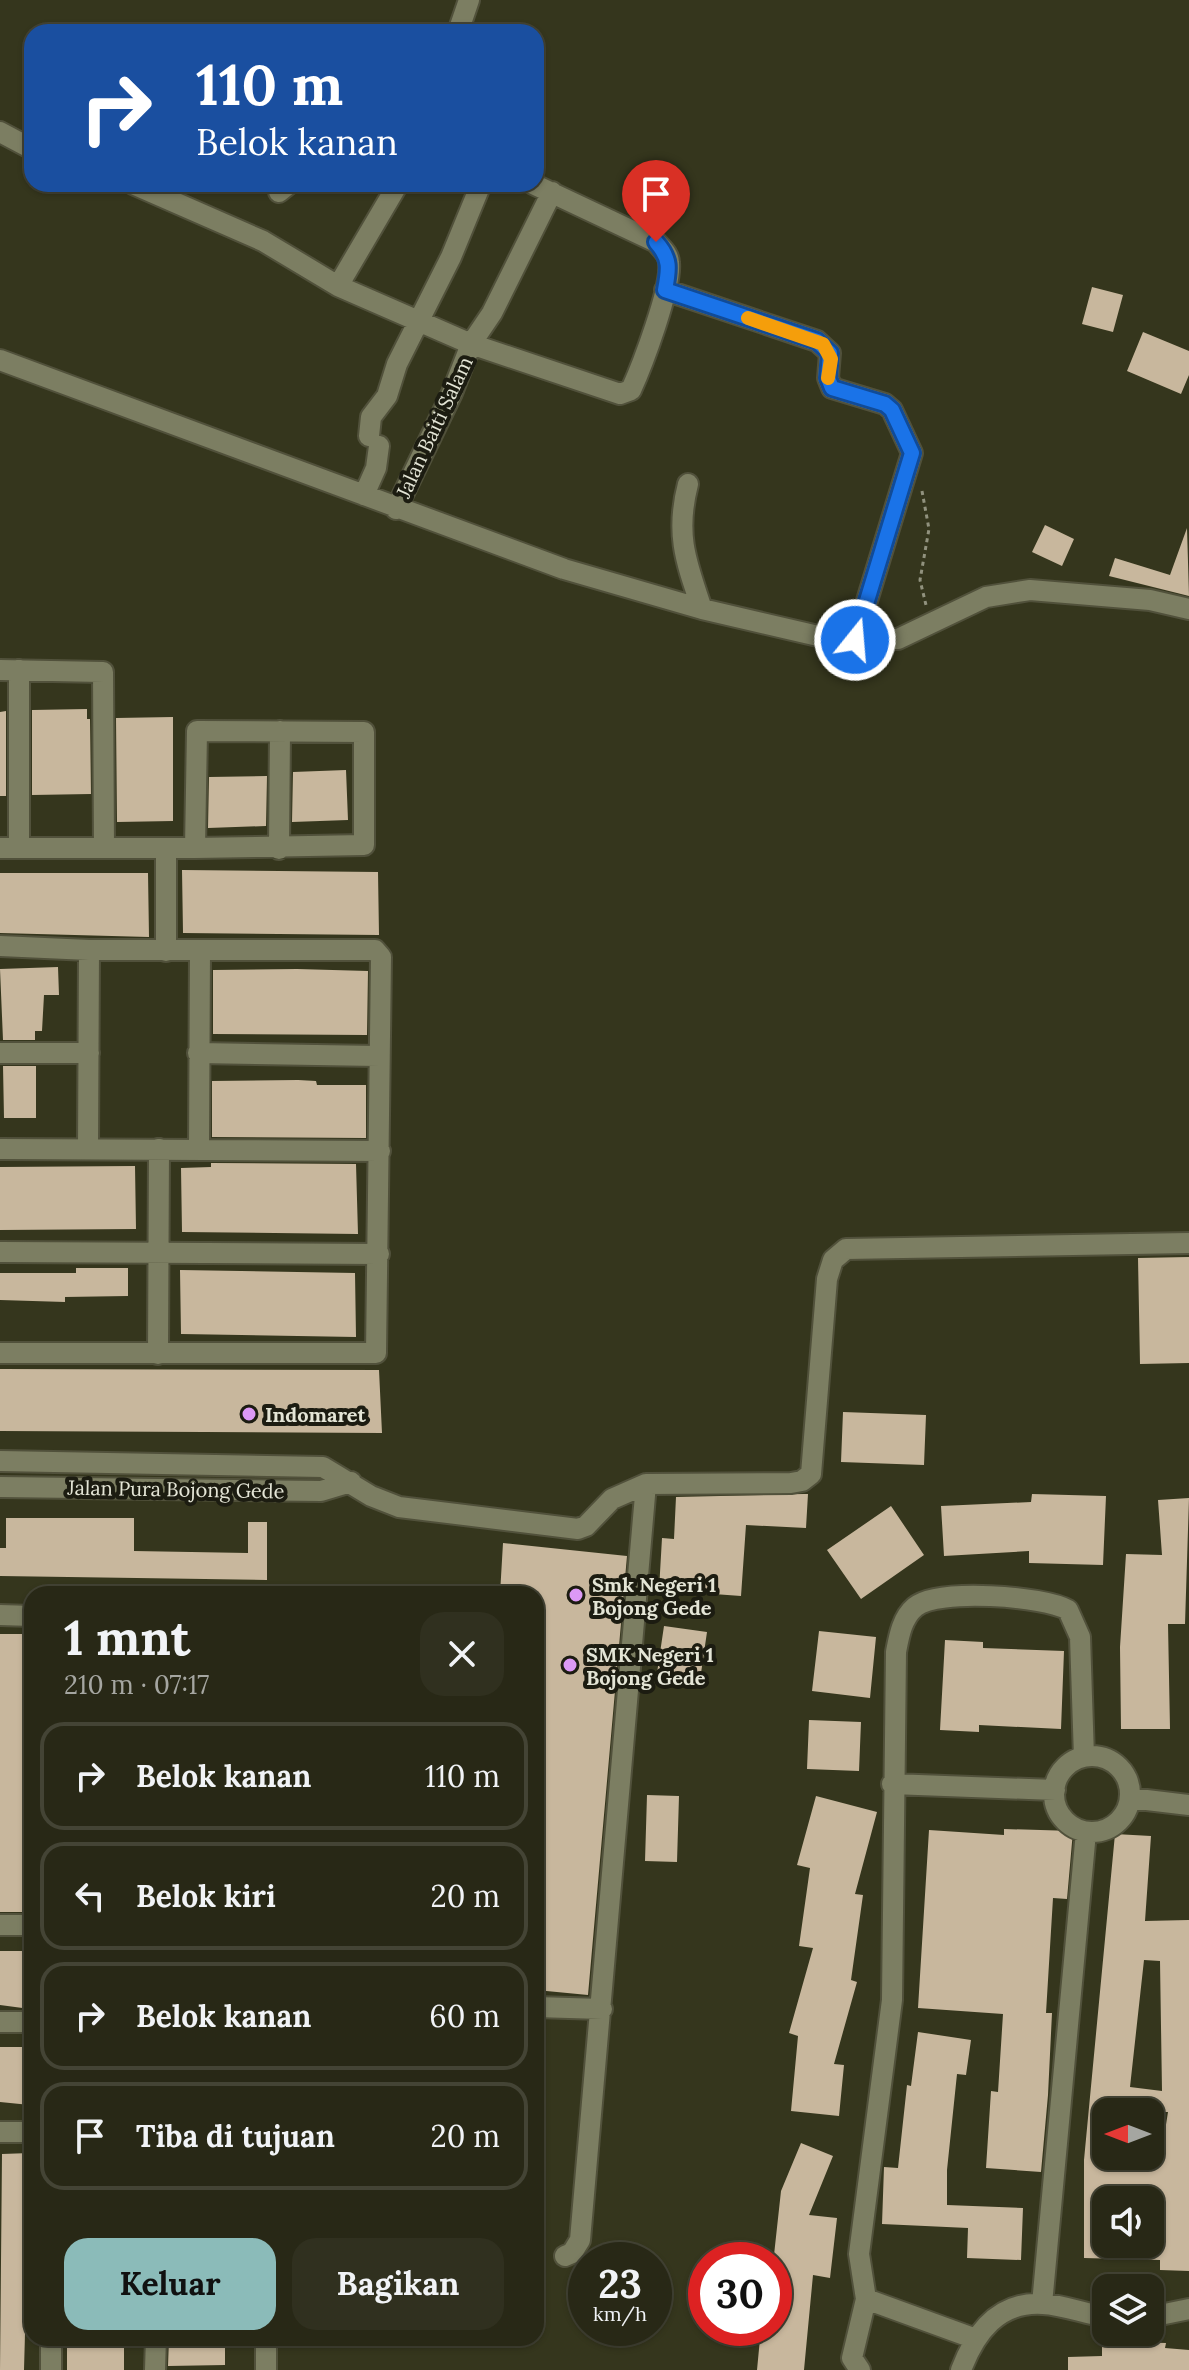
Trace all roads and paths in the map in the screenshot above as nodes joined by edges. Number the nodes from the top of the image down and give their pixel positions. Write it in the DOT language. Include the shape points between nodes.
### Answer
graph roads {
  1 [pos="469,0"];
  2 [pos="461,24"];
  3 [pos="0,132"];
  4 [pos="24,145"];
  5 [pos="544,188"];
  6 [pos="151,192"];
  7 [pos="393,192"];
  8 [pos="478,192"];
  9 [pos="541,192"];
  10 [pos="338,286"];
  11 [pos="665,290"];
  12 [pos="418,323"];
  13 [pos="471,344"];
  14 [pos="0,360"];
  15 [pos="912,453"];
  16 [pos="688,484"];
  17 [pos="364,495"];
  18 [pos="396,509"];
  19 [pos="702,609"];
  20 [pos="1189,609"];
  21 [pos="936,622"];
  22 [pos="855,640"];
  23 [pos="10,670"];
  24 [pos="280,731"];
  25 [pos="10,848"];
  26 [pos="104,848"];
  27 [pos="166,848"];
  28 [pos="195,848"];
  29 [pos="279,849"];
  30 [pos="0,946"];
  31 [pos="89,950"];
  32 [pos="166,951"];
  33 [pos="200,951"];
  34 [pos="0,1053"];
  35 [pos="89,1053"];
  36 [pos="198,1053"];
  37 [pos="378,1056"];
  38 [pos="0,1149"];
  39 [pos="88,1149"];
  40 [pos="159,1149"];
  41 [pos="199,1150"];
  42 [pos="380,1151"];
  43 [pos="1189,1243"];
  44 [pos="0,1252"];
  45 [pos="159,1253"];
  46 [pos="379,1254"];
  47 [pos="0,1353"];
  48 [pos="158,1354"];
  49 [pos="0,1461"];
  50 [pos="351,1482"];
  51 [pos="646,1484"];
  52 [pos="0,1487"];
  53 [pos="0,1615"];
  54 [pos="24,1616"];
  55 [pos="1084,1757"];
  56 [pos="892,1784"];
  57 [pos="1055,1790"];
  58 [pos="1130,1798"];
  59 [pos="1189,1805"];
  60 [pos="1086,1832"];
  61 [pos="0,1925"];
  62 [pos="24,1925"];
  63 [pos="544,2007"];
  64 [pos="602,2009"];
  65 [pos="0,2022"];
  66 [pos="24,2022"];
  67 [pos="0,2132"];
  68 [pos="24,2132"];
  69 [pos="565,2256"];
  70 [pos="866,2299"];
  71 [pos="1042,2304"];
  72 [pos="1189,2309"];
  73 [pos="1092,2314"];
  74 [pos="1164,2314"];
  75 [pos="973,2338"];
  76 [pos="51,2346"];
  77 [pos="156,2346"];
  78 [pos="266,2346"];
  79 [pos="51,2370"];
  80 [pos="155,2370"];
  81 [pos="266,2370"];
  82 [pos="860,2370"];
  83 [pos="961,2370"];
  1 -- 2 [label="street"];
  3 -- 4 [label="street"];
  5 -- 11 [label="street" via="656,242 670,265"];
  6 -- 10 [label="street" via="263,241"];
  7 -- 10 [label="street"];
  8 -- 12 [label="street"];
  9 -- 13 [label="street, Jalan Baiti Salam" via="492,313"];
  10 -- 12 [label="street"];
  11 -- 13 [label="street" via="631,390 620,394"];
  11 -- 15 [label="street" via="823,344 830,353 832,388 885,404"];
  12 -- 13 [label="street"];
  12 -- 17 [label="street" via="387,396 371,417 376,468"];
  13 -- 18 [label="street, Jalan Baiti Salam"];
  14 -- 17 [label="street"];
  15 -- 21 [label="path" via="928,517 922,593"];
  15 -- 22 [label="street"];
  16 -- 19 [label="street" via="681,539"];
  17 -- 18 [label="street"];
  18 -- 19 [label="street" via="564,569"];
  19 -- 22 [label="street"];
  20 -- 21 [label="street" via="1150,600 1030,590 986,597"];
  21 -- 22 [label="street" via="898,639"];
  23 -- 25 [label="street"];
  23 -- 26 [label="street" via="103,672"];
  24 -- 28 [label="street" via="197,731"];
  24 -- 29 [label="street"];
  24 -- 29 [label="street" via="364,732 365,841 360,848"];
  25 -- 26 [label="street"];
  26 -- 27 [label="street"];
  27 -- 28 [label="street"];
  27 -- 32 [label="street"];
  28 -- 29 [label="street"];
  30 -- 31 [label="street"];
  31 -- 32 [label="street"];
  31 -- 35 [label="street"];
  32 -- 33 [label="street"];
  33 -- 36 [label="street"];
  33 -- 37 [label="street" via="379,952"];
  34 -- 35 [label="street"];
  35 -- 39 [label="street"];
  36 -- 37 [label="street"];
  36 -- 41 [label="street"];
  37 -- 42 [label="street"];
  38 -- 39 [label="street"];
  39 -- 40 [label="street"];
  40 -- 41 [label="street"];
  40 -- 45 [label="street"];
  41 -- 42 [label="street"];
  42 -- 46 [label="street"];
  43 -- 51 [label="street" via="846,1249 833,1260 827,1279 811,1474 791,1483"];
  44 -- 45 [label="street"];
  45 -- 46 [label="street"];
  45 -- 48 [label="street"];
  46 -- 48 [label="street" via="376,1353"];
  47 -- 48 [label="street"];
  49 -- 50 [label="street" via="323,1467"];
  50 -- 51 [label="street" via="399,1507 578,1529 612,1499"];
  50 -- 52 [label="street, Jalan Pura Bojong Gede" via="321,1491"];
  51 -- 64 [label="street"];
  53 -- 54 [label="street"];
  55 -- 56 [label="street" via="1080,1637 1068,1610 1038,1600 939,1597 915,1607 900,1633"];
  55 -- 57 [label="street" via="1059,1775"];
  55 -- 58 [label="street" via="1112,1762 1123,1771"];
  56 -- 57 [label="street"];
  56 -- 70 [label="street" via="892,2000 859,2254"];
  57 -- 60 [label="street" via="1062,1818"];
  58 -- 59 [label="street"];
  58 -- 60 [label="street" via="1115,1825"];
  60 -- 71 [label="street"];
  61 -- 62 [label="street"];
  63 -- 64 [label="street"];
  64 -- 69 [label="street" via="580,2240"];
  65 -- 66 [label="street"];
  67 -- 68 [label="street"];
  70 -- 75 [label="street"];
  70 -- 82 [label="street" via="852,2348"];
  71 -- 73 [label="street"];
  71 -- 75 [label="street" via="1004,2314"];
  72 -- 74 [label="street"];
  75 -- 83 [label="street"];
  76 -- 79 [label="street"];
  77 -- 80 [label="street"];
  78 -- 81 [label="street"];
}
